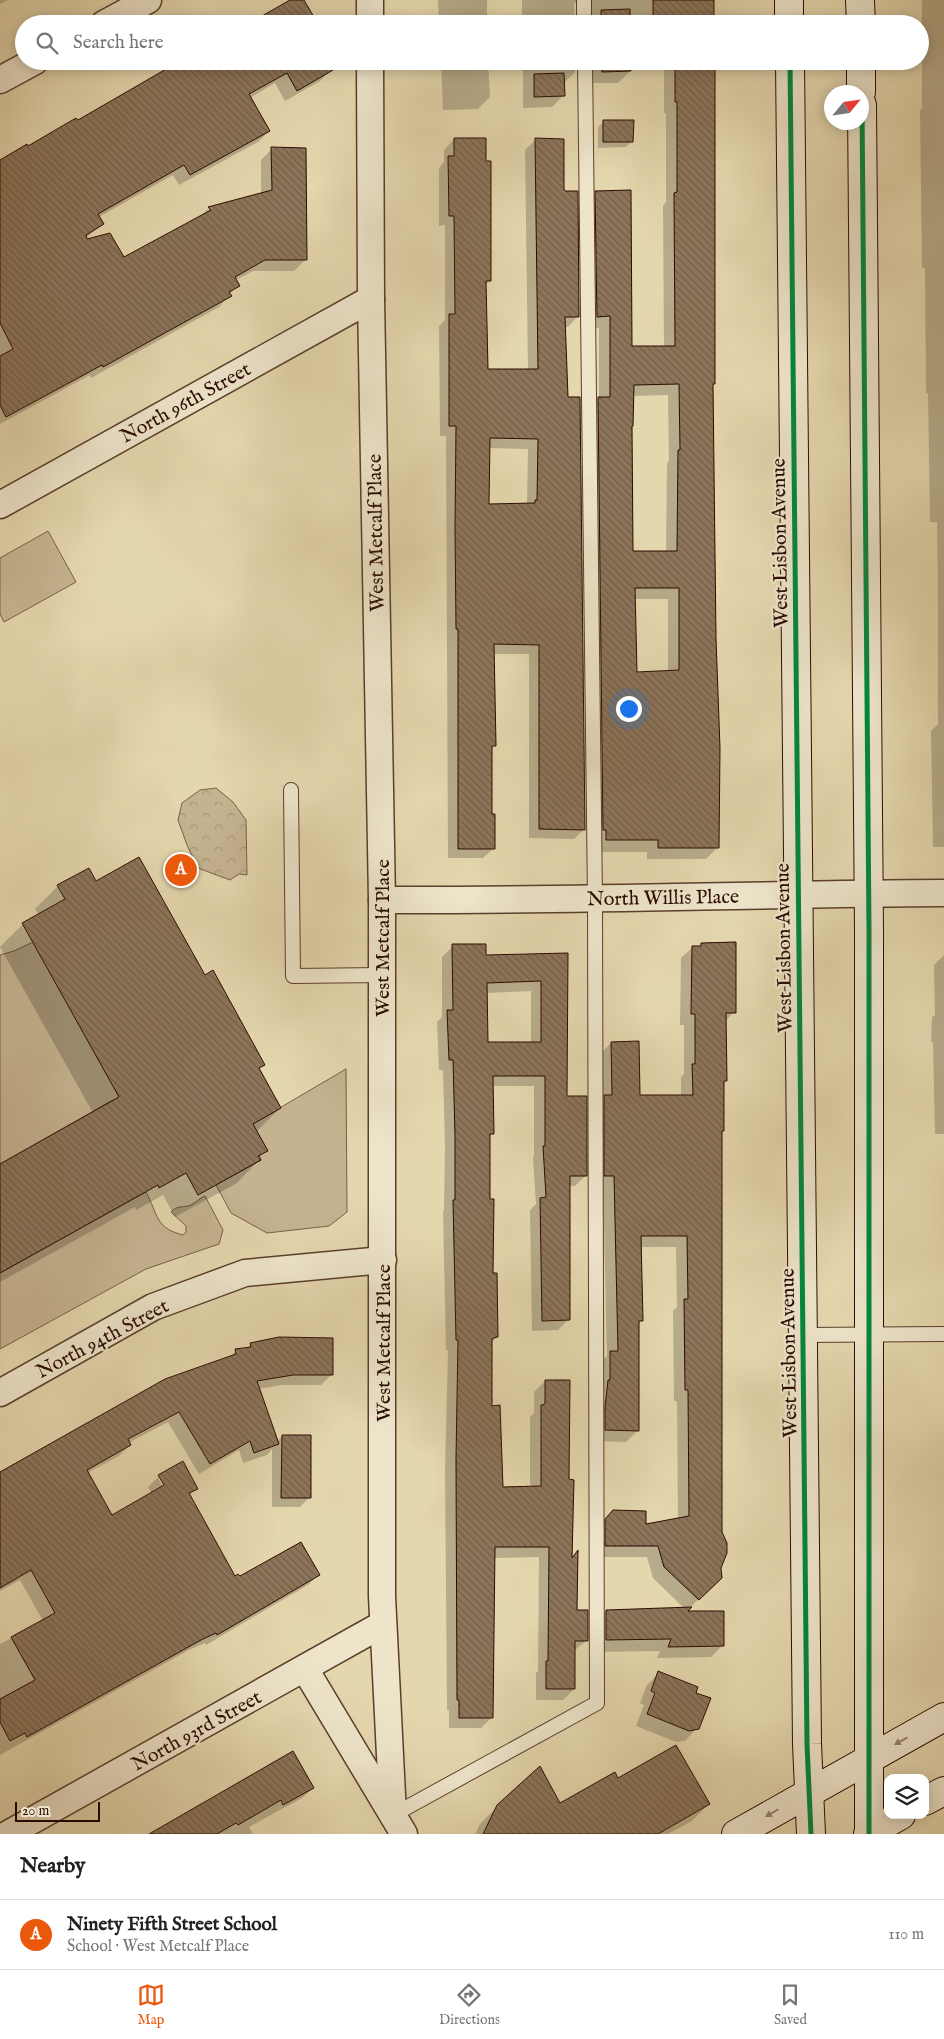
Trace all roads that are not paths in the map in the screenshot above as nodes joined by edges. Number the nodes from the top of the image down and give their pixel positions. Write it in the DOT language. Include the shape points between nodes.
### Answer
graph roads {
  1 [pos="148,0"];
  2 [pos="370,0"];
  3 [pos="584,0"];
  4 [pos="789,0"];
  5 [pos="860,0"];
  6 [pos="120,15"];
  7 [pos="370,15"];
  8 [pos="584,15"];
  9 [pos="790,15"];
  10 [pos="861,15"];
  11 [pos="18,70"];
  12 [pos="370,70"];
  13 [pos="585,70"];
  14 [pos="790,70"];
  15 [pos="861,70"];
  16 [pos="0,80"];
  17 [pos="861,85"];
  18 [pos="862,130"];
  19 [pos="371,299"];
  20 [pos="0,506"];
  21 [pos="291,790"];
  22 [pos="798,893"];
  23 [pos="869,893"];
  24 [pos="944,893"];
  25 [pos="595,899"];
  26 [pos="382,900"];
  27 [pos="383,975"];
  28 [pos="383,1260"];
  29 [pos="944,1334"];
  30 [pos="803,1335"];
  31 [pos="869,1335"];
  32 [pos="0,1393"];
  33 [pos="383,1624"];
  34 [pos="306,1669"];
  35 [pos="944,1717"];
  36 [pos="869,1759"];
  37 [pos="944,1791"];
  38 [pos="808,1793"];
  39 [pos="929,1799"];
  40 [pos="894,1819"];
  41 [pos="398,1824"];
  42 [pos="8,1834"];
  43 [pos="736,1834"];
  44 [pos="811,1834"];
  45 [pos="868,1834"];
  1 -- 6 [label="street"];
  2 -- 7 [label="street"];
  3 -- 8 [label="lane"];
  4 -- 9 [label="main road"];
  5 -- 10 [label="main road"];
  11 -- 16 [label="street"];
  12 -- 19 [label="street, West Metcalf Place"];
  13 -- 25 [label="lane"];
  14 -- 22 [label="main road, West Lisbon Avenue"];
  15 -- 17 [label="main road"];
  18 -- 23 [label="main road"];
  19 -- 20 [label="street, North 96th Street"];
  19 -- 26 [label="street, West Metcalf Place"];
  21 -- 27 [label="lane" via="293,976"];
  22 -- 23 [label="street, North Willis Place"];
  22 -- 25 [label="street, North Willis Place"];
  22 -- 30 [label="main road, West Lisbon Avenue"];
  23 -- 24 [label="street, North Willis Place"];
  23 -- 31 [label="main road"];
  25 -- 26 [label="street, North Willis Place"];
  25 -- 41 [label="lane" via="597,1703"];
  26 -- 27 [label="street, West Metcalf Place"];
  27 -- 28 [label="street, West Metcalf Place"];
  28 -- 32 [label="street, North 94th Street" via="245,1273 153,1307"];
  28 -- 33 [label="street, West Metcalf Place"];
  29 -- 31 [label="lane"];
  30 -- 31 [label="lane"];
  30 -- 38 [label="main road, West Lisbon Avenue"];
  31 -- 36 [label="main road"];
  33 -- 34 [label="street, North 93rd Street"];
  33 -- 41 [label="street, West Metcalf Place"];
  34 -- 41 [label="street"];
  34 -- 42 [label="street, North 93rd Street"];
  35 -- 36 [label="main road, one-way"];
  36 -- 38 [label="main road"];
  36 -- 45 [label="main road"];
  37 -- 39 [label="main road"];
  38 -- 43 [label="main road, one-way"];
  38 -- 44 [label="main road, West Lisbon Avenue"];
  40 -- 45 [label="main road"];
}
